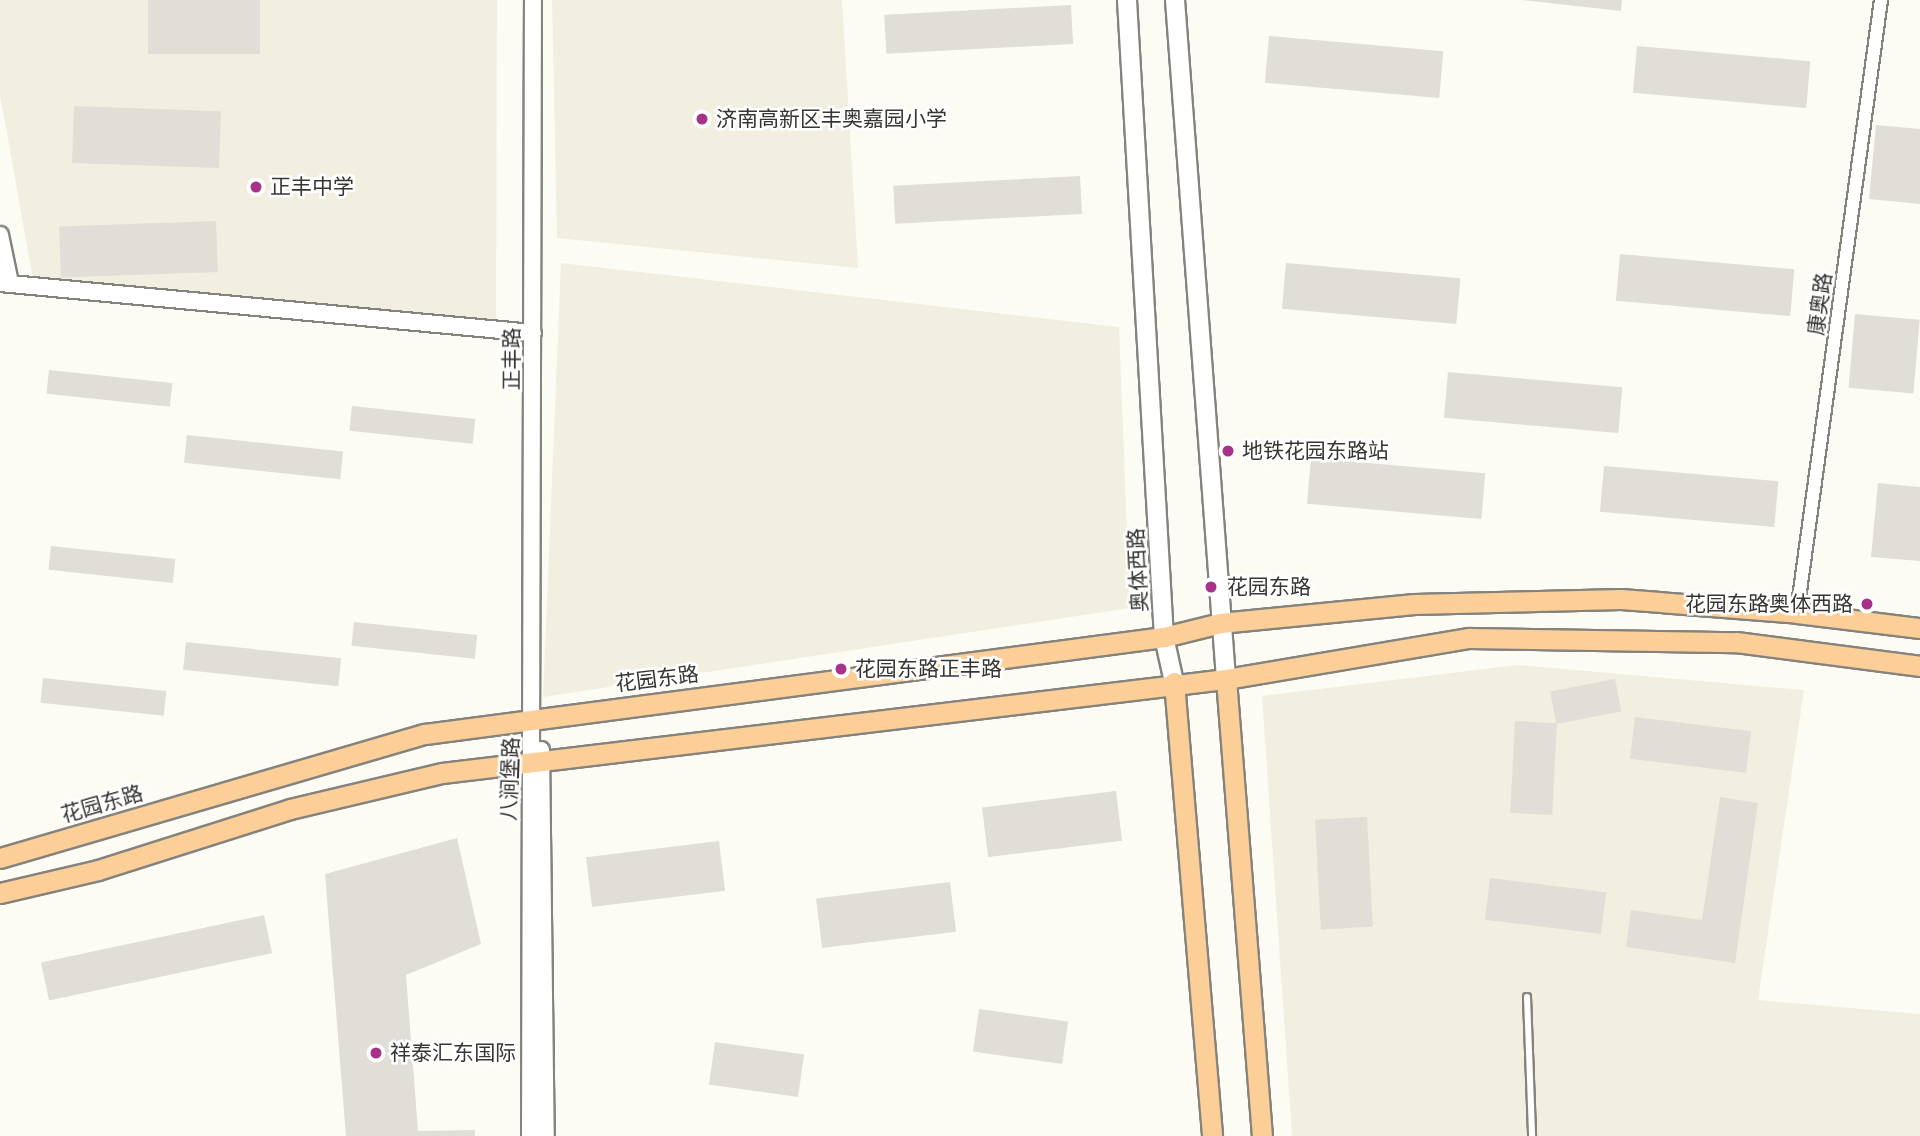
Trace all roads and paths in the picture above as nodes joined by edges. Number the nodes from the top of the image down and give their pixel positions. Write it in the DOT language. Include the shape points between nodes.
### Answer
graph roads {
  1 [pos="533,0"];
  2 [pos="1127,0"];
  3 [pos="1175,0"];
  4 [pos="1881,0"];
  5 [pos="0,235"];
  6 [pos="5,283"];
  7 [pos="533,333"];
  8 [pos="1797,613"];
  9 [pos="1220,623"];
  10 [pos="1920,628"];
  11 [pos="1164,637"];
  12 [pos="1920,666"];
  13 [pos="1226,679"];
  14 [pos="1174,682"];
  15 [pos="533,717"];
  16 [pos="536,760"];
  17 [pos="0,858"];
  18 [pos="0,893"];
  19 [pos="1527,997"];
  20 [pos="530,1136"];
  21 [pos="546,1136"];
  22 [pos="1212,1136"];
  23 [pos="1262,1136"];
  24 [pos="1532,1136"];
  1 -- 7 [label="street, 正丰路"];
  2 -- 11 [label="main road, 奥体西路"];
  3 -- 9 [label="main road"];
  4 -- 8 [label="street, 康奥路"];
  5 -- 6 [label="street"];
  6 -- 7 [label="street"];
  7 -- 15 [label="street, 正丰路"];
  8 -- 9 [label="main road, 花园东路" via="1621,599 1414,604"];
  8 -- 10 [label="main road, 花园东路"];
  9 -- 11 [label="main road, 花园东路"];
  9 -- 13 [label="main road"];
  11 -- 14 [label="main road, 奥体西路"];
  11 -- 15 [label="main road, 花园东路"];
  12 -- 13 [label="main road" via="1736,642 1469,638"];
  13 -- 14 [label="main road"];
  13 -- 23 [label="main road"];
  14 -- 16 [label="main road"];
  14 -- 22 [label="main road, 奥体西路"];
  15 -- 16 [label="street, 八涧堡路"];
  15 -- 17 [label="main road, 花园东路" via="425,734"];
  16 -- 18 [label="main road" via="442,773 290,809 98,870"];
  16 -- 20 [label="street, 八涧堡路"];
  16 -- 21 [label="street, 八涧堡路"];
  19 -- 24 [label="lane"];
}
